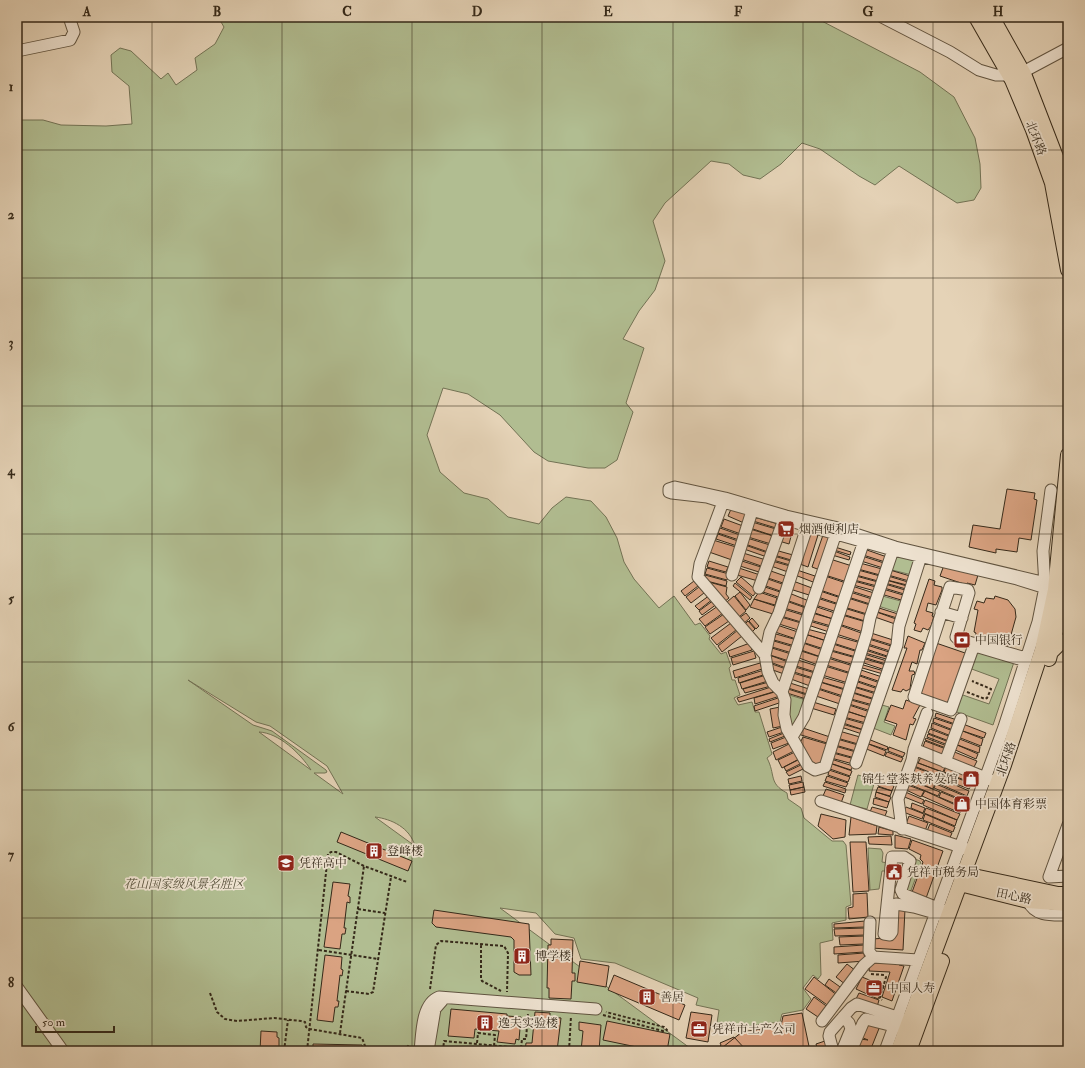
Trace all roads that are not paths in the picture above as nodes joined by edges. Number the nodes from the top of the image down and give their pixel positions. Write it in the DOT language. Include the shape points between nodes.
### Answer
graph roads {
  1 [pos="69,17"];
  2 [pos="882,17"];
  3 [pos="976,17"];
  4 [pos="992,17"];
  5 [pos="1068,48"];
  6 [pos="17,51"];
  7 [pos="1017,74"];
  8 [pos="1068,202"];
  9 [pos="1068,270"];
  10 [pos="1068,455"];
  11 [pos="1051,490"];
  12 [pos="723,502"];
  13 [pos="752,511"];
  14 [pos="784,519"];
  15 [pos="808,524"];
  16 [pos="836,533"];
  17 [pos="864,541"];
  18 [pos="894,550"];
  19 [pos="921,556"];
  20 [pos="1068,562"];
  21 [pos="732,574"];
  22 [pos="759,588"];
  23 [pos="1055,588"];
  24 [pos="941,612"];
  25 [pos="962,618"];
  26 [pos="1068,630"];
  27 [pos="1061,638"];
  28 [pos="1046,651"];
  29 [pos="765,655"];
  30 [pos="1026,659"];
  31 [pos="782,692"];
  32 [pos="927,714"];
  33 [pos="961,719"];
  34 [pos="1018,723"];
  35 [pos="1004,727"];
  36 [pos="792,737"];
  37 [pos="914,749"];
  38 [pos="945,762"];
  39 [pos="856,763"];
  40 [pos="991,780"];
  41 [pos="821,801"];
  42 [pos="990,802"];
  43 [pos="975,806"];
  44 [pos="1068,825"];
  45 [pos="902,828"];
  46 [pos="966,849"];
  47 [pos="1068,876"];
  48 [pos="1049,877"];
  49 [pos="966,880"];
  50 [pos="1042,891"];
  51 [pos="1068,894"];
  52 [pos="1028,900"];
  53 [pos="1068,904"];
  54 [pos="943,913"];
  55 [pos="1068,915"];
  56 [pos="870,922"];
  57 [pos="873,957"];
  58 [pos="918,960"];
  59 [pos="17,987"];
  60 [pos="843,1017"];
  61 [pos="822,1021"];
  62 [pos="902,1024"];
  63 [pos="63,1051"];
  64 [pos="420,1051"];
  65 [pos="428,1051"];
  66 [pos="833,1051"];
  67 [pos="842,1051"];
  68 [pos="851,1051"];
  69 [pos="885,1051"];
  70 [pos="898,1051"];
  71 [pos="909,1051"];
  1 -- 6 [label="street" via="74,32 70,40"];
  2 -- 7 [label="street" via="979,70 996,75"];
  3 -- 7 [label="main road, 北环路"];
  4 -- 7 [label="main road, 北环路"];
  5 -- 7 [label="street"];
  7 -- 8 [label="main road, 北环路" via="1063,175"];
  7 -- 9 [label="main road, 北环路" via="1052,183"];
  10 -- 23 [label="main road, 北环路"];
  11 -- 23 [label="street" via="1043,551"];
  12 -- 13 [label="street"];
  12 -- 23 [label="street" via="707,497 669,492 675,487 719,496 834,527 895,547"];
  12 -- 29 [label="street" via="700,564 698,577"];
  13 -- 14 [label="street"];
  13 -- 21 [label="street"];
  14 -- 15 [label="street"];
  14 -- 22 [label="street"];
  15 -- 16 [label="street"];
  15 -- 29 [label="street" via="779,613 770,632"];
  16 -- 17 [label="street"];
  16 -- 31 [label="street"];
  17 -- 18 [label="street"];
  17 -- 36 [label="street" via="804,717"];
  18 -- 19 [label="street"];
  18 -- 36 [label="street" via="823,768 815,770 808,766"];
  19 -- 23 [label="street"];
  19 -- 39 [label="street" via="899,626 897,645"];
  20 -- 23 [label="main road, 北环路"];
  23 -- 27 [label="main road, 北环路"];
  23 -- 28 [label="main road, 北环路"];
  23 -- 30 [label="street" via="1041,613"];
  24 -- 25 [label="street"];
  24 -- 25 [label="street" via="948,588 968,590"];
  24 -- 30 [label="street" via="914,695 916,698 949,710 952,708 972,648 975,646"];
  25 -- 30 [label="street" via="956,637 958,639"];
  26 -- 27 [label="main road"];
  27 -- 28 [label="main road, 北环路"];
  28 -- 34 [label="main road, 北环路"];
  28 -- 49 [label="main road, 北环路" via="1016,756"];
  29 -- 31 [label="street" via="773,683"];
  30 -- 35 [label="street"];
  31 -- 36 [label="street" via="785,700 785,726"];
  32 -- 37 [label="street"];
  33 -- 38 [label="street"];
  34 -- 35 [label="street"];
  34 -- 40 [label="main road, 北环路"];
  35 -- 40 [label="street"];
  37 -- 38 [label="street"];
  37 -- 45 [label="street" via="898,799"];
  38 -- 40 [label="street"];
  40 -- 42 [label="main road, 北环路"];
  40 -- 43 [label="street"];
  41 -- 45 [label="street"];
  42 -- 43 [label="street"];
  42 -- 46 [label="main road, 北环路"];
  43 -- 46 [label="street"];
  44 -- 48 [label="street"];
  45 -- 46 [label="street"];
  46 -- 49 [label="main road, 北环路"];
  46 -- 54 [label="street"];
  47 -- 48 [label="street"];
  48 -- 50 [label="street"];
  49 -- 50 [label="main road, 田心路"];
  49 -- 52 [label="main road, 田心路"];
  49 -- 54 [label="main road, 北环路"];
  49 -- 71 [label="main road, 北环路"];
  50 -- 51 [label="main road, 田心路"];
  52 -- 53 [label="main road, 田心路"];
  52 -- 55 [label="street" via="1036,912"];
  54 -- 54 [label="street" via="903,894 901,890 910,861 904,857 892,857 884,934 890,935 892,932 893,908 896,904"];
  54 -- 58 [label="street"];
  54 -- 62 [label="main road, 北环路"];
  56 -- 57 [label="street" via="869,950"];
  57 -- 58 [label="street"];
  57 -- 61 [label="street" via="864,965"];
  58 -- 62 [label="street"];
  59 -- 63 [label="street"];
  60 -- 62 [label="street" via="857,1004 883,1012"];
  60 -- 66 [label="street" via="830,1032"];
  60 -- 67 [label="street" via="851,1029"];
  62 -- 68 [label="street" via="866,1019"];
  62 -- 69 [label="street"];
  62 -- 70 [label="main road, 北环路"];
  64 -- 65 [label="street" via="428,1006 439,997 596,1012 441,1002 435,1009"];
}
